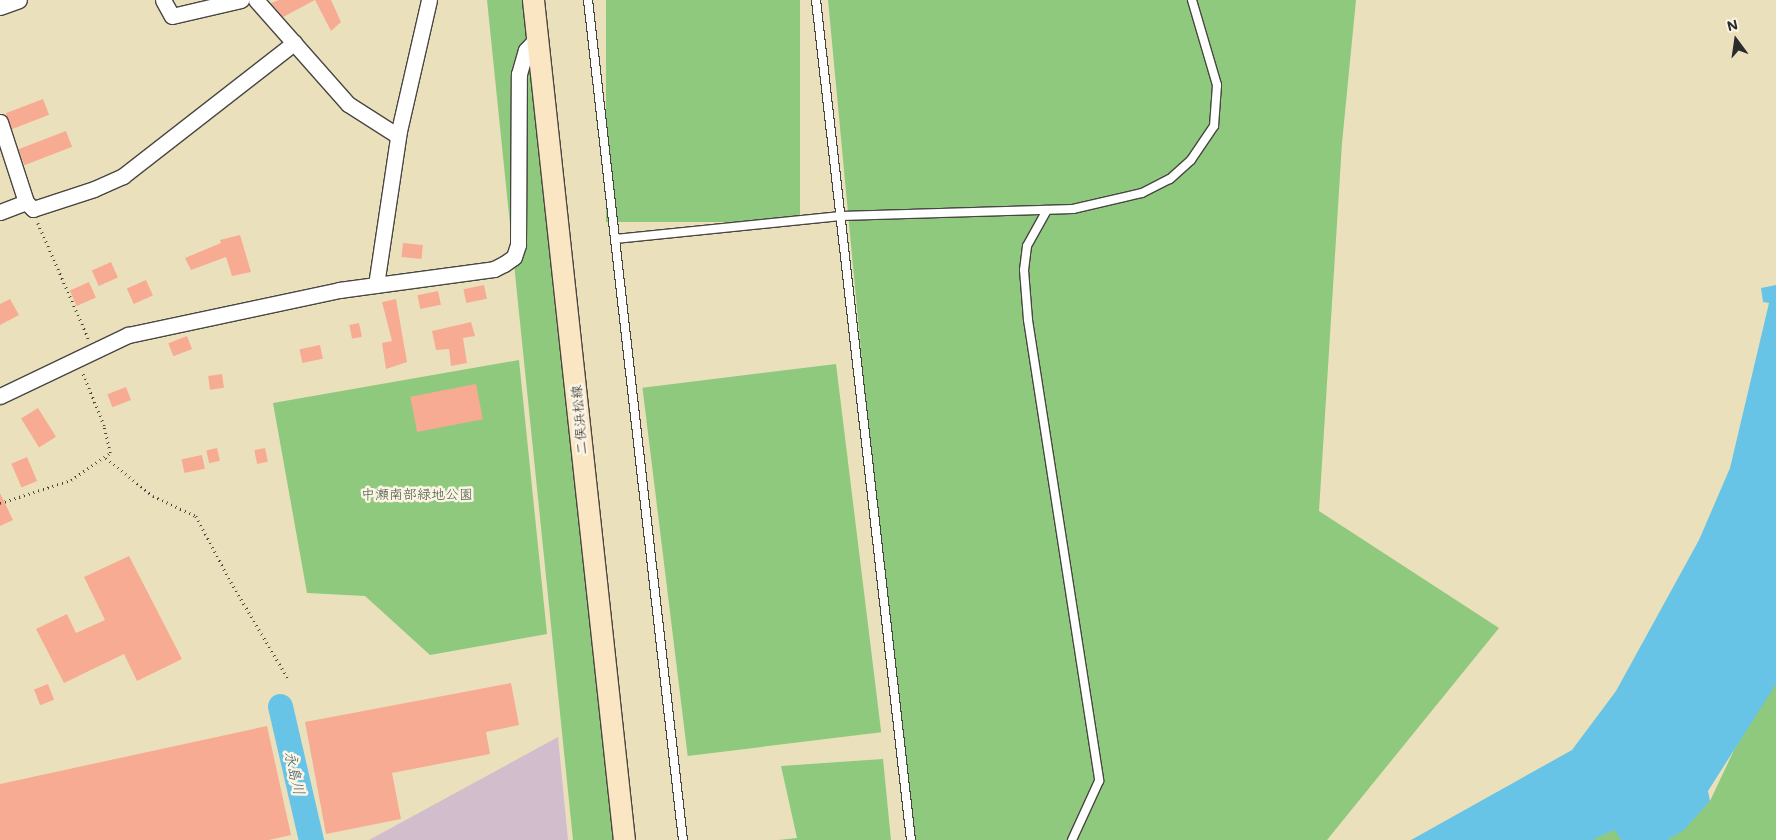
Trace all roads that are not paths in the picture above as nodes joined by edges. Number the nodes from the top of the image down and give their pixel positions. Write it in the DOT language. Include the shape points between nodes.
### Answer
graph roads {
  1 [pos="19,0"];
  2 [pos="163,0"];
  3 [pos="241,0"];
  4 [pos="256,0"];
  5 [pos="429,0"];
  6 [pos="533,0"];
  7 [pos="588,0"];
  8 [pos="816,0"];
  9 [pos="1192,0"];
  10 [pos="0,7"];
  11 [pos="537,38"];
  12 [pos="294,43"];
  13 [pos="0,122"];
  14 [pos="398,136"];
  15 [pos="29,205"];
  16 [pos="1046,210"];
  17 [pos="0,212"];
  18 [pos="840,216"];
  19 [pos="615,239"];
  20 [pos="376,284"];
  21 [pos="0,396"];
  22 [pos="624,840"];
  23 [pos="683,840"];
  24 [pos="911,840"];
  25 [pos="1072,840"];
  1 -- 10 [label="street"];
  2 -- 3 [label="street" via="172,16"];
  4 -- 12 [label="street"];
  5 -- 14 [label="street"];
  6 -- 11 [label="main road, 二俣浜松線"];
  7 -- 19 [label="lane"];
  8 -- 18 [label="lane"];
  9 -- 16 [label="lane" via="1217,85 1214,126 1208,138 1191,160 1170,178 1142,193 1073,209"];
  11 -- 20 [label="street" via="526,50 519,74 520,228 514,257 494,269"];
  11 -- 22 [label="main road, 二俣浜松線"];
  12 -- 14 [label="street" via="348,104"];
  12 -- 15 [label="street" via="122,176 94,189"];
  13 -- 15 [label="street"];
  14 -- 20 [label="street"];
  15 -- 17 [label="street"];
  16 -- 18 [label="lane"];
  16 -- 25 [label="lane" via="1027,246 1024,270 1028,320 1099,781"];
  18 -- 19 [label="lane"];
  18 -- 24 [label="lane"];
  19 -- 23 [label="lane"];
  20 -- 21 [label="street" via="128,335"];
}
